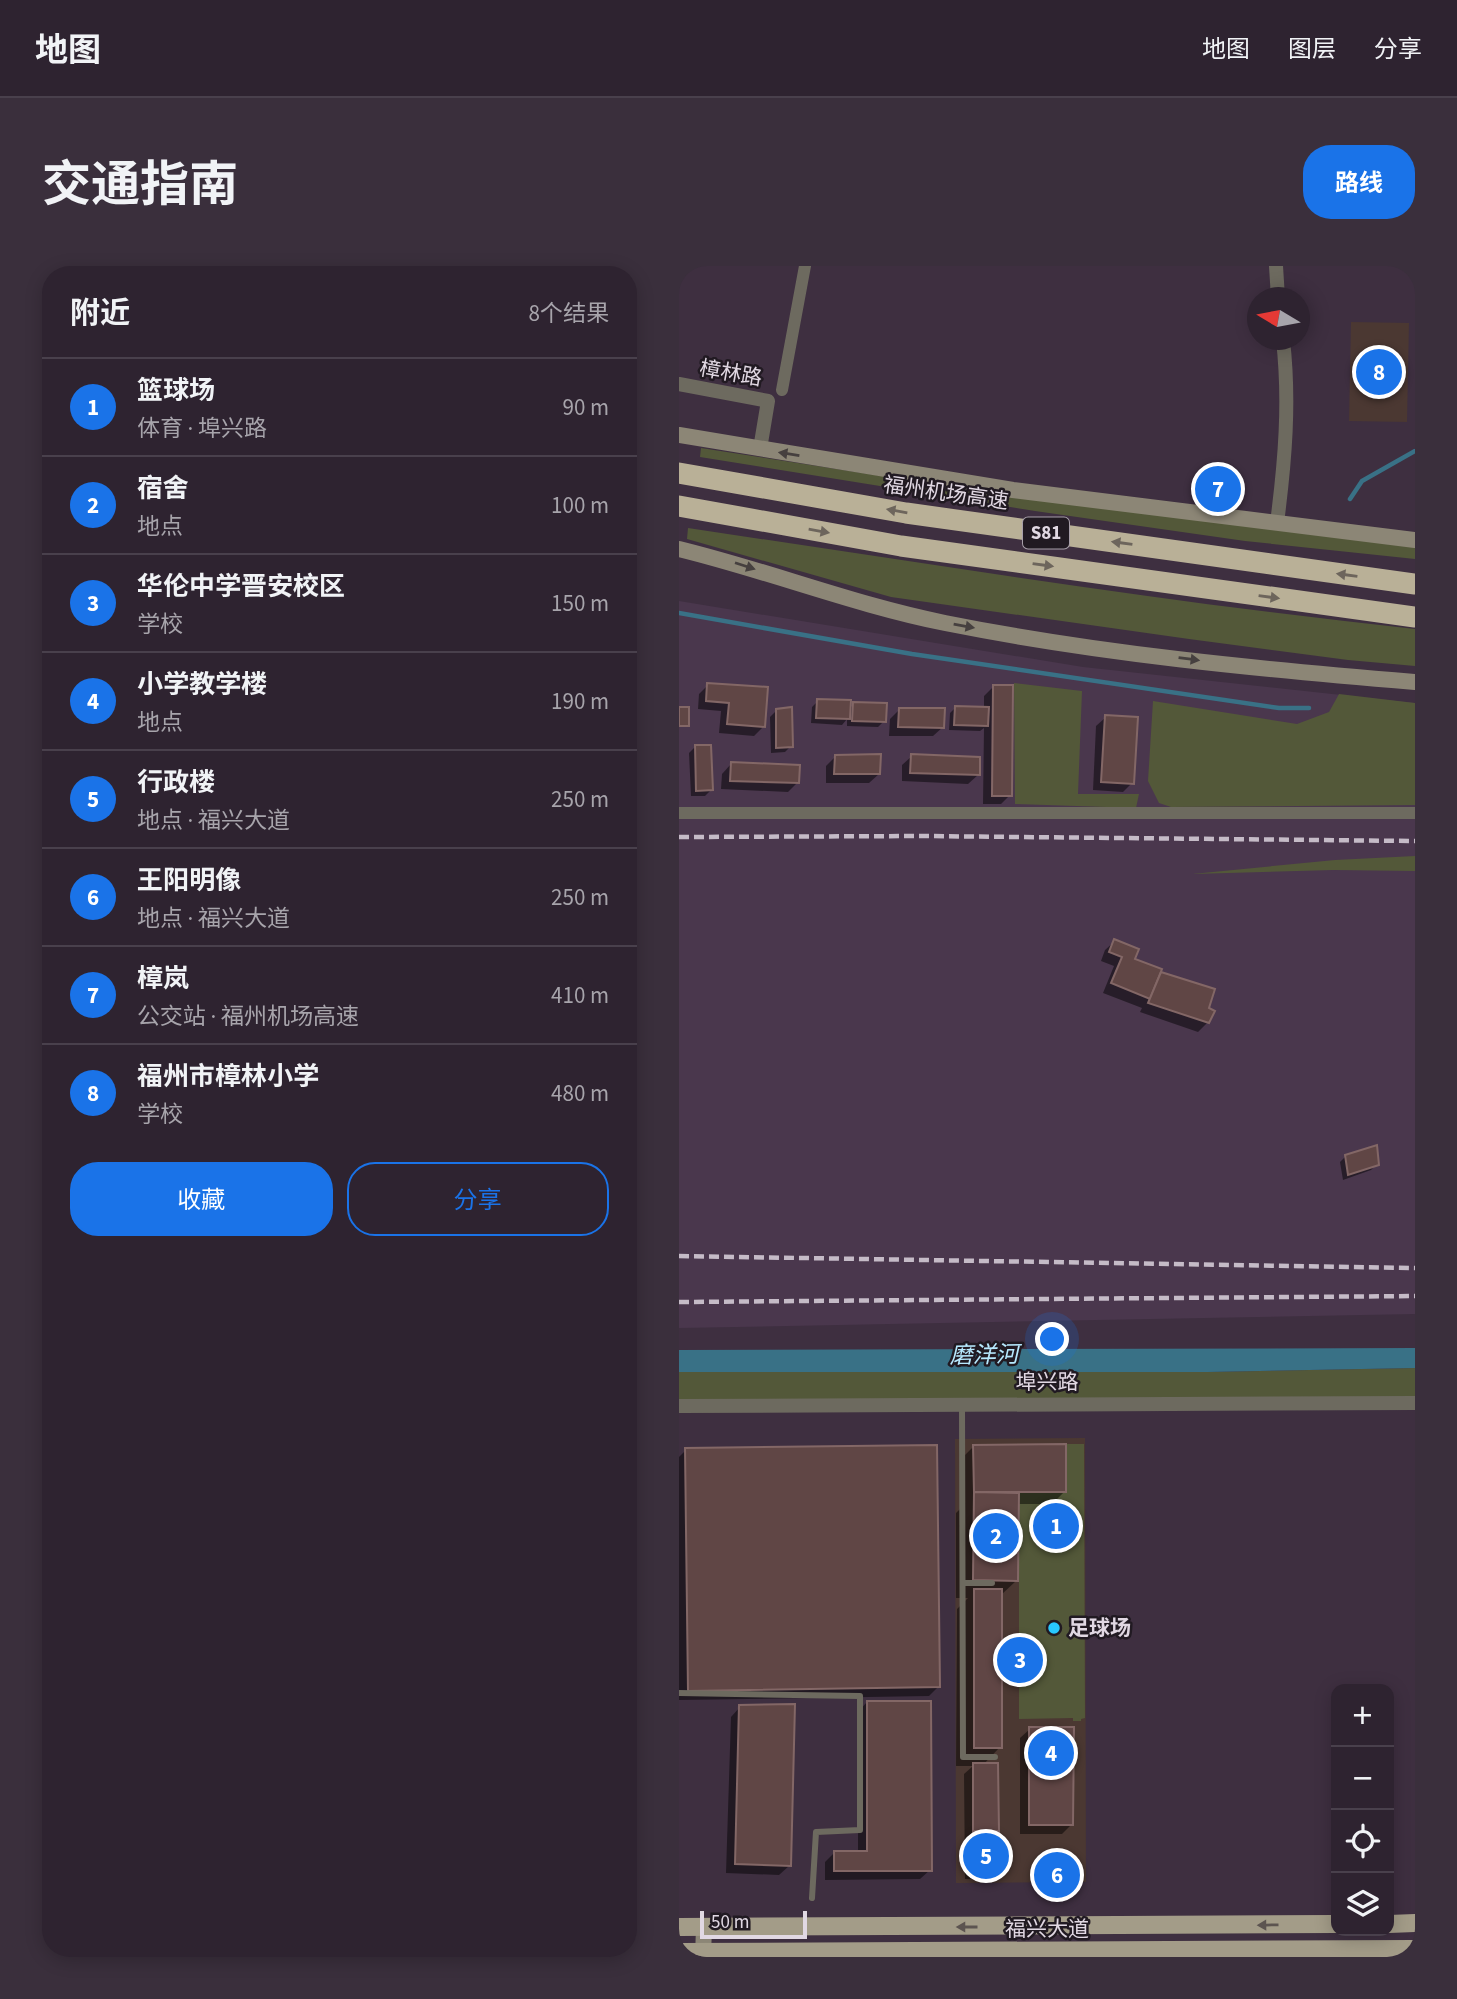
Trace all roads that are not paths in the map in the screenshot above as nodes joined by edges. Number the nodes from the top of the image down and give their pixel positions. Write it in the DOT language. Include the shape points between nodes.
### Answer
graph roads {
  1 [pos="804,266"];
  2 [pos="1276,266"];
  3 [pos="1277,287"];
  4 [pos="1284,350"];
  5 [pos="679,384"];
  6 [pos="782,390"];
  7 [pos="768,401"];
  8 [pos="679,435"];
  9 [pos="761,449"];
  10 [pos="679,472"];
  11 [pos="679,506"];
  12 [pos="1277,523"];
  13 [pos="1415,540"];
  14 [pos="679,549"];
  15 [pos="1415,584"];
  16 [pos="1415,617"];
  17 [pos="1415,682"];
  18 [pos="679,813"];
  19 [pos="1415,813"];
  20 [pos="1415,1403"];
  21 [pos="963,1404"];
  22 [pos="679,1406"];
  23 [pos="963,1583"];
  24 [pos="992,1583"];
  25 [pos="679,1693"];
  26 [pos="995,1757"];
  27 [pos="812,1898"];
  28 [pos="1415,1923"];
  29 [pos="1331,1924"];
  30 [pos="1394,1924"];
  31 [pos="680,1927"];
  32 [pos="704,1927"];
  33 [pos="1415,1949"];
  34 [pos="680,1954"];
  35 [pos="703,1955"];
  1 -- 6 [label="street"];
  2 -- 3 [label="street"];
  4 -- 12 [label="street" via="1288,421"];
  5 -- 7 [label="street, 樟林路"];
  6 -- 7 [label="lane"];
  7 -- 9 [label="street, 樟林路"];
  8 -- 9 [label="main road"];
  12 -- 9 [label="main road, one-way" via="1013,490"];
  15 -- 10 [label="highway, 福州机场高速 / S81, one-way" via="907,513"];
  11 -- 16 [label="highway, S81, one-way" via="901,545"];
  12 -- 13 [label="main road"];
  14 -- 17 [label="main road, one-way" via="731,561 833,596 944,623 1081,646"];
  18 -- 19 [label="street"];
  20 -- 21 [label="street, 埠兴路"];
  21 -- 22 [label="street, 埠兴路"];
  21 -- 23 [label="lane"];
  23 -- 24 [label="lane"];
  23 -- 26 [label="lane" via="963,1757"];
  25 -- 27 [label="lane" via="860,1696 860,1830 816,1832"];
  28 -- 30 [label="main road"];
  29 -- 32 [label="main road, 福兴大道, one-way"];
  31 -- 32 [label="main road, 福兴大道"];
  31 -- 34 [label="main road"];
  32 -- 35 [label="main road"];
  33 -- 35 [label="main road, 福兴大道"];
  34 -- 35 [label="main road, 福兴大道"];
}
